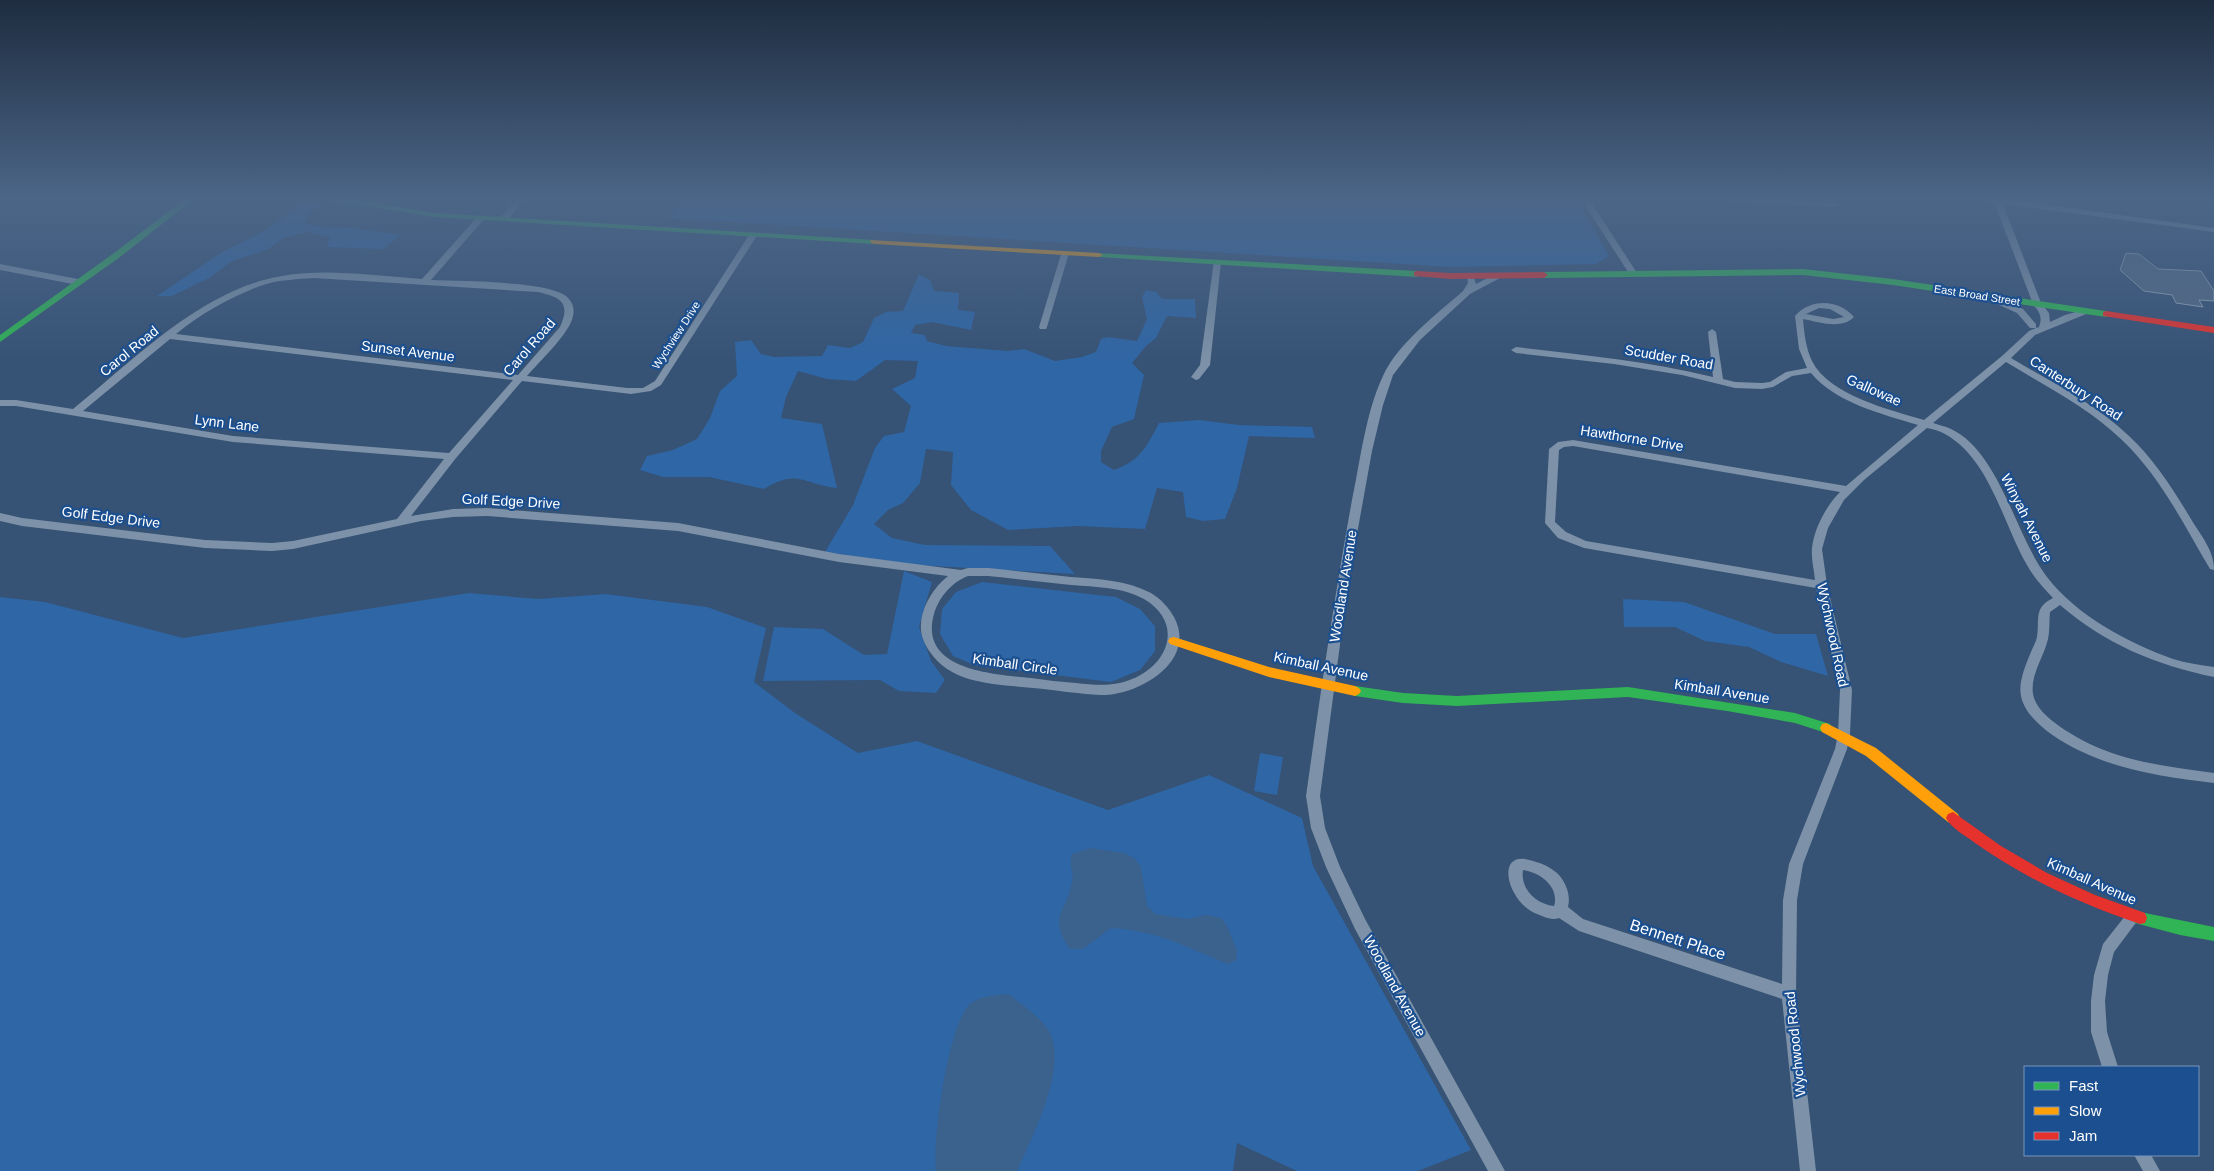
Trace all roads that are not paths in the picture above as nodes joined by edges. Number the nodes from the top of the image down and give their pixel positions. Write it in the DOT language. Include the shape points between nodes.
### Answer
graph roads {
  1 [pos="1065,253"];
  2 [pos="116,254"];
  3 [pos="449,254"];
  4 [pos="741,254"];
  5 [pos="1076,254"];
  6 [pos="1620,254"];
  7 [pos="2018,254"];
  8 [pos="1217,262"];
  9 [pos="0,267"];
  10 [pos="1633,273"];
  11 [pos="1498,276"];
  12 [pos="1470,277"];
  13 [pos="78,282"];
  14 [pos="424,282"];
  15 [pos="1467,292"];
  16 [pos="1990,297"];
  17 [pos="2037,304"];
  18 [pos="2087,312"];
  19 [pos="1799,316"];
  20 [pos="1043,327"];
  21 [pos="2036,330"];
  22 [pos="2214,330"];
  23 [pos="1712,332"];
  24 [pos="169,336"];
  25 [pos="0,339"];
  26 [pos="1516,350"];
  27 [pos="2005,358"];
  28 [pos="1813,370"];
  29 [pos="1196,377"];
  30 [pos="521,378"];
  31 [pos="1718,380"];
  32 [pos="644,391"];
  33 [pos="0,403"];
  34 [pos="75,413"];
  35 [pos="1926,424"];
  36 [pos="452,456"];
  37 [pos="1849,490"];
  38 [pos="0,517"];
  39 [pos="400,522"];
  40 [pos="2214,566"];
  41 [pos="961,574"];
  42 [pos="1821,586"];
  43 [pos="2062,599"];
  44 [pos="1174,641"];
  45 [pos="2214,672"];
  46 [pos="1328,685"];
  47 [pos="1844,734"];
  48 [pos="2214,778"];
  49 [pos="1560,910"];
  50 [pos="2134,916"];
  51 [pos="2214,934"];
  52 [pos="1789,994"];
  53 [pos="2110,1066"];
  54 [pos="2143,1156"];
  55 [pos="1497,1171"];
  56 [pos="1808,1171"];
  57 [pos="2152,1171"];
  1 -- 20 [label="street"];
  2 -- 13 [label="street"];
  3 -- 14 [label="street"];
  4 -- 32 [label="street, Wychview Drive" via="658,383"];
  5 -- 8 [label="street, East Broad Street"];
  6 -- 10 [label="street"];
  7 -- 17 [label="street"];
  8 -- 12 [label="street, East Broad Street"];
  8 -- 29 [label="street" via="1205,364"];
  9 -- 13 [label="street"];
  10 -- 11 [label="street, East Broad Street"];
  10 -- 16 [label="street, East Broad Street" via="1803,272"];
  11 -- 12 [label="street, East Broad Street"];
  11 -- 15 [label="street, Woodland Avenue"];
  12 -- 15 [label="street" via="1472,282"];
  13 -- 25 [label="street"];
  14 -- 24 [label="street, Carol Road" via="314,275 282,278 229,297 185,322"];
  14 -- 30 [label="street, Carol Road" via="546,290 566,300 571,313 569,320"];
  15 -- 46 [label="street, Woodland Avenue" via="1417,338 1388,375 1365,459 1342,584"];
  16 -- 17 [label="street, East Broad Street"];
  16 -- 21 [label="street" via="2020,311"];
  17 -- 18 [label="street, East Broad Street"];
  17 -- 21 [label="street" via="2046,317"];
  18 -- 21 [label="street, Wychwood Road"];
  18 -- 22 [label="street, East Broad Street"];
  19 -- 28 [label="street, Gallowae" via="1803,348"];
  21 -- 27 [label="street, Wychwood Road"];
  23 -- 31 [label="street"];
  24 -- 30 [label="street, Sunset Avenue"];
  24 -- 34 [label="street, Carol Road"];
  26 -- 31 [label="street, Scudder Road" via="1624,363"];
  27 -- 35 [label="street, Wychwood Road"];
  27 -- 40 [label="street, Canterbury Road" via="2100,417 2124,436 2158,475"];
  28 -- 31 [label="street, Scudder Road" via="1789,374 1773,384 1762,386 1735,385"];
  28 -- 35 [label="street, Gallowae" via="1827,383 1868,405"];
  30 -- 32 [label="street, Sunset Avenue"];
  30 -- 36 [label="street, Carol Road"];
  33 -- 34 [label="street, Lynn Lane"];
  34 -- 36 [label="street, Lynn Lane" via="233,439"];
  35 -- 37 [label="street, Wychwood Road"];
  35 -- 43 [label="street, Winyah Avenue" via="1959,438 1982,463 2033,566"];
  36 -- 39 [label="street, Carol Road"];
  37 -- 42 [label="street, Wychwood Road" via="1831,511 1823,528 1817,549"];
  37 -- 42 [label="street, Hawthorne Drive" via="1573,442 1554,449 1550,523 1562,535 1584,544"];
  38 -- 39 [label="street, Golf Edge Drive" via="248,547 293,545"];
  39 -- 41 [label="street, Golf Edge Drive" via="453,513 487,512 678,528 839,558"];
  41 -- 44 [label="street" via="988,572 1131,588 1150,596 1167,613 1174,629"];
  41 -- 44 [label="street, Kimball Circle" via="947,583 934,601 927,617 927,634 942,660 967,673 1110,690 1140,683 1157,672 1166,662"];
  42 -- 47 [label="street, Wychwood Road" via="1846,690"];
  43 -- 45 [label="street, Winyah Avenue" via="2079,614 2147,653 2172,663"];
  43 -- 48 [label="street" via="2043,612 2043,635 2026,695 2040,718 2104,758 2145,769"];
  44 -- 46 [label="street, Kimball Avenue" via="1255,667"];
  46 -- 47 [label="street, Kimball Avenue" via="1432,700 1521,699 1620,692 1703,701 1811,722"];
  46 -- 55 [label="street, Woodland Avenue" via="1313,796 1318,828 1360,924"];
  47 -- 50 [label="street, Kimball Avenue" via="1964,827 2023,866 2067,890"];
  47 -- 52 [label="street, Wychwood Road" via="1796,864 1790,900"];
  49 -- 52 [label="street, Bennett Place" via="1579,924"];
  50 -- 51 [label="street, Kimball Avenue"];
  50 -- 53 [label="street" via="2108,949 2101,975 2099,1032"];
  52 -- 56 [label="street, Wychwood Road"];
  54 -- 57 [label="street"];
}
